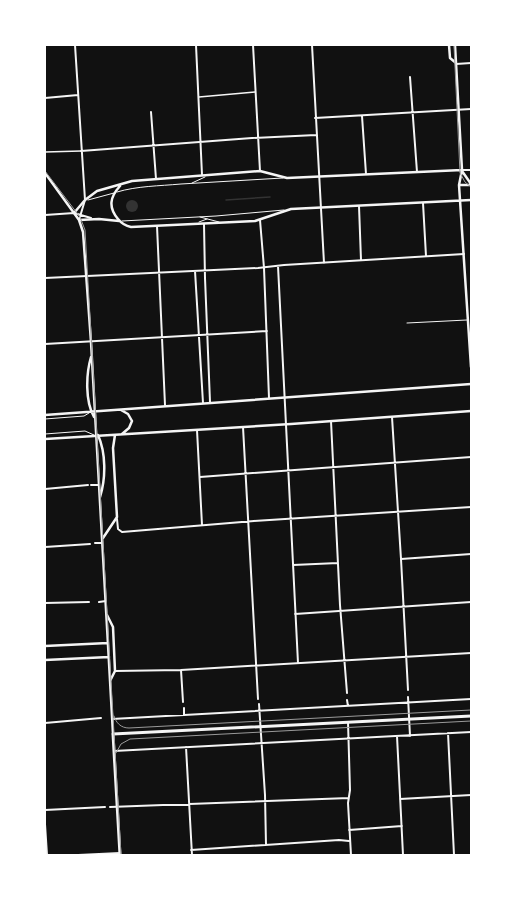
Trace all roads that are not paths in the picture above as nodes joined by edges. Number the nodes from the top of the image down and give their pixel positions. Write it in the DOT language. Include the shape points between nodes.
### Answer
graph roads {
  1 [pos="75,45"];
  2 [pos="196,45"];
  3 [pos="253,45"];
  4 [pos="312,45"];
  5 [pos="449,45"];
  6 [pos="455,45"];
  7 [pos="471,63"];
  8 [pos="456,64"];
  9 [pos="410,77"];
  10 [pos="256,92"];
  11 [pos="78,95"];
  12 [pos="199,96"];
  13 [pos="45,98"];
  14 [pos="471,109"];
  15 [pos="458,110"];
  16 [pos="151,112"];
  17 [pos="413,113"];
  18 [pos="362,116"];
  19 [pos="315,118"];
  20 [pos="316,135"];
  21 [pos="258,138"];
  22 [pos="200,142"];
  23 [pos="153,145"];
  24 [pos="82,151"];
  25 [pos="45,152"];
  26 [pos="462,170"];
  27 [pos="471,170"];
  28 [pos="260,171"];
  29 [pos="417,172"];
  30 [pos="45,173"];
  31 [pos="366,174"];
  32 [pos="202,175"];
  33 [pos="210,175"];
  34 [pos="319,176"];
  35 [pos="287,178"];
  36 [pos="156,179"];
  37 [pos="190,183"];
  38 [pos="122,184"];
  39 [pos="471,184"];
  40 [pos="459,185"];
  41 [pos="114,193"];
  42 [pos="85,200"];
  43 [pos="460,200"];
  44 [pos="471,200"];
  45 [pos="423,203"];
  46 [pos="358,206"];
  47 [pos="322,208"];
  48 [pos="290,209"];
  49 [pos="74,213"];
  50 [pos="45,215"];
  51 [pos="81,215"];
  52 [pos="216,216"];
  53 [pos="198,217"];
  54 [pos="93,219"];
  55 [pos="208,219"];
  56 [pos="80,220"];
  57 [pos="260,220"];
  58 [pos="119,221"];
  59 [pos="222,222"];
  60 [pos="194,224"];
  61 [pos="204,224"];
  62 [pos="156,226"];
  63 [pos="464,254"];
  64 [pos="426,256"];
  65 [pos="361,260"];
  66 [pos="324,262"];
  67 [pos="278,266"];
  68 [pos="264,268"];
  69 [pos="195,271"];
  70 [pos="204,272"];
  71 [pos="159,273"];
  72 [pos="87,276"];
  73 [pos="45,278"];
  74 [pos="468,320"];
  75 [pos="407,323"];
  76 [pos="267,331"];
  77 [pos="198,335"];
  78 [pos="207,335"];
  79 [pos="161,337"];
  80 [pos="91,342"];
  81 [pos="45,344"];
  82 [pos="91,355"];
  83 [pos="471,367"];
  84 [pos="471,384"];
  85 [pos="284,397"];
  86 [pos="269,398"];
  87 [pos="210,402"];
  88 [pos="203,403"];
  89 [pos="165,406"];
  90 [pos="117,409"];
  91 [pos="92,411"];
  92 [pos="471,411"];
  93 [pos="45,415"];
  94 [pos="392,417"];
  95 [pos="45,419"];
  96 [pos="331,421"];
  97 [pos="286,424"];
  98 [pos="243,426"];
  99 [pos="197,429"];
  100 [pos="45,434"];
  101 [pos="122,434"];
  102 [pos="97,435"];
  103 [pos="115,435"];
  104 [pos="45,439"];
  105 [pos="471,457"];
  106 [pos="395,462"];
  107 [pos="333,467"];
  108 [pos="289,470"];
  109 [pos="246,473"];
  110 [pos="200,476"];
  111 [pos="99,484"];
  112 [pos="45,488"];
  113 [pos="100,499"];
  114 [pos="471,507"];
  115 [pos="397,511"];
  116 [pos="335,516"];
  117 [pos="117,517"];
  118 [pos="291,519"];
  119 [pos="248,522"];
  120 [pos="202,525"];
  121 [pos="102,539"];
  122 [pos="95,543"];
  123 [pos="102,543"];
  124 [pos="90,544"];
  125 [pos="45,547"];
  126 [pos="471,554"];
  127 [pos="401,559"];
  128 [pos="338,563"];
  129 [pos="293,565"];
  130 [pos="106,601"];
  131 [pos="89,602"];
  132 [pos="99,602"];
  133 [pos="471,602"];
  134 [pos="45,603"];
  135 [pos="403,606"];
  136 [pos="341,611"];
  137 [pos="106,612"];
  138 [pos="295,614"];
  139 [pos="108,643"];
  140 [pos="45,646"];
  141 [pos="471,653"];
  142 [pos="109,657"];
  143 [pos="406,657"];
  144 [pos="45,660"];
  145 [pos="344,660"];
  146 [pos="298,663"];
  147 [pos="256,665"];
  148 [pos="181,670"];
  149 [pos="115,672"];
  150 [pos="110,682"];
  151 [pos="408,690"];
  152 [pos="347,693"];
  153 [pos="408,696"];
  154 [pos="258,699"];
  155 [pos="471,699"];
  156 [pos="347,700"];
  157 [pos="183,702"];
  158 [pos="408,703"];
  159 [pos="258,704"];
  160 [pos="348,706"];
  161 [pos="184,708"];
  162 [pos="259,711"];
  163 [pos="184,715"];
  164 [pos="471,716"];
  165 [pos="101,718"];
  166 [pos="112,719"];
  167 [pos="409,719"];
  168 [pos="45,722"];
  169 [pos="348,722"];
  170 [pos="260,727"];
  171 [pos="471,732"];
  172 [pos="113,734"];
  173 [pos="448,734"];
  174 [pos="397,736"];
  175 [pos="410,736"];
  176 [pos="349,739"];
  177 [pos="262,743"];
  178 [pos="186,747"];
  179 [pos="114,751"];
  180 [pos="471,795"];
  181 [pos="451,796"];
  182 [pos="349,798"];
  183 [pos="400,799"];
  184 [pos="265,801"];
  185 [pos="188,804"];
  186 [pos="105,807"];
  187 [pos="110,807"];
  188 [pos="118,807"];
  189 [pos="45,810"];
  190 [pos="45,824"];
  191 [pos="402,826"];
  192 [pos="349,830"];
  193 [pos="349,841"];
  194 [pos="266,846"];
  195 [pos="192,850"];
  196 [pos="120,854"];
  197 [pos="47,855"];
  198 [pos="78,855"];
  199 [pos="192,855"];
  200 [pos="351,855"];
  201 [pos="403,855"];
  202 [pos="454,855"];
  1 -- 11 [label="street"];
  2 -- 12 [label="street"];
  3 -- 10 [label="street"];
  4 -- 19 [label="street"];
  5 -- 8 [label="street" via="450,58"];
  6 -- 8 [label="street"];
  7 -- 8 [label="street"];
  8 -- 15 [label="street"];
  9 -- 17 [label="street"];
  10 -- 12 [label="street"];
  10 -- 21 [label="street"];
  11 -- 13 [label="street"];
  11 -- 24 [label="street"];
  12 -- 22 [label="street"];
  14 -- 15 [label="street"];
  15 -- 17 [label="street"];
  15 -- 26 [label="street"];
  16 -- 23 [label="street"];
  17 -- 18 [label="street"];
  17 -- 29 [label="street"];
  18 -- 19 [label="street"];
  18 -- 31 [label="street"];
  19 -- 20 [label="street"];
  20 -- 21 [label="street"];
  20 -- 34 [label="street"];
  21 -- 22 [label="street"];
  21 -- 28 [label="street"];
  22 -- 23 [label="street"];
  22 -- 32 [label="street"];
  23 -- 24 [label="street"];
  23 -- 36 [label="street"];
  24 -- 25 [label="street"];
  24 -- 42 [label="street"];
  26 -- 27 [label="street"];
  26 -- 29 [label="street"];
  26 -- 39 [label="street"];
  26 -- 40 [label="street"];
  28 -- 33 [label="street"];
  28 -- 35 [label="street"];
  29 -- 31 [label="street"];
  30 -- 49 [label="street"];
  31 -- 34 [label="street"];
  32 -- 33 [label="street"];
  32 -- 36 [label="street"];
  33 -- 37 [label="lane"];
  34 -- 35 [label="street"];
  34 -- 47 [label="street"];
  35 -- 37 [label="lane"];
  36 -- 38 [label="street"];
  37 -- 41 [label="lane" via="130,188"];
  38 -- 41 [label="street"];
  38 -- 42 [label="street" via="97,191"];
  39 -- 40 [label="street"];
  40 -- 43 [label="street"];
  41 -- 42 [label="lane"];
  41 -- 58 [label="street" via="111,206"];
  42 -- 49 [label="street"];
  42 -- 51 [label="street"];
  43 -- 44 [label="street"];
  43 -- 45 [label="street"];
  43 -- 63 [label="street"];
  45 -- 46 [label="street"];
  45 -- 64 [label="street"];
  46 -- 47 [label="street"];
  46 -- 65 [label="street"];
  47 -- 48 [label="street"];
  47 -- 66 [label="street"];
  48 -- 52 [label="lane"];
  48 -- 57 [label="street"];
  49 -- 50 [label="street"];
  49 -- 51 [label="street"];
  49 -- 56 [label="street"];
  51 -- 54 [label="street"];
  51 -- 56 [label="street"];
  52 -- 53 [label="lane"];
  52 -- 55 [label="lane"];
  53 -- 55 [label="lane"];
  53 -- 58 [label="lane"];
  54 -- 56 [label="street"];
  54 -- 58 [label="street"];
  55 -- 59 [label="lane"];
  55 -- 60 [label="lane"];
  56 -- 72 [label="street"];
  57 -- 59 [label="street"];
  57 -- 68 [label="street"];
  58 -- 62 [label="street" via="129,227"];
  59 -- 61 [label="street"];
  60 -- 61 [label="street"];
  60 -- 62 [label="street"];
  61 -- 70 [label="street"];
  62 -- 71 [label="street"];
  63 -- 64 [label="street"];
  63 -- 74 [label="street"];
  64 -- 65 [label="street"];
  65 -- 66 [label="street"];
  66 -- 67 [label="street"];
  67 -- 68 [label="street"];
  67 -- 85 [label="street"];
  68 -- 70 [label="street"];
  68 -- 76 [label="street"];
  69 -- 70 [label="street"];
  69 -- 71 [label="street"];
  69 -- 77 [label="street"];
  70 -- 78 [label="street"];
  71 -- 72 [label="street"];
  71 -- 79 [label="street"];
  72 -- 73 [label="street"];
  72 -- 80 [label="street"];
  74 -- 75 [label="lane"];
  74 -- 83 [label="street"];
  76 -- 78 [label="street"];
  76 -- 86 [label="street"];
  77 -- 78 [label="street"];
  77 -- 79 [label="street"];
  77 -- 88 [label="street"];
  78 -- 87 [label="street"];
  79 -- 80 [label="street"];
  79 -- 89 [label="street"];
  80 -- 81 [label="street"];
  80 -- 82 [label="street"];
  82 -- 91 [label="street"];
  82 -- 91 [label="street" via="87,370"];
  84 -- 85 [label="street"];
  85 -- 86 [label="street"];
  85 -- 97 [label="street"];
  86 -- 87 [label="street"];
  87 -- 88 [label="street"];
  88 -- 89 [label="street"];
  89 -- 90 [label="street"];
  90 -- 91 [label="street"];
  90 -- 101 [label="street" via="126,412 131,418 131,426"];
  91 -- 93 [label="street"];
  91 -- 95 [label="lane" via="84,416"];
  91 -- 102 [label="street"];
  92 -- 94 [label="street"];
  94 -- 96 [label="street"];
  94 -- 106 [label="street"];
  96 -- 97 [label="street"];
  96 -- 107 [label="street"];
  97 -- 98 [label="street"];
  97 -- 108 [label="street"];
  98 -- 99 [label="street"];
  98 -- 109 [label="street"];
  99 -- 101 [label="street"];
  99 -- 110 [label="street"];
  100 -- 102 [label="lane" via="85,431"];
  101 -- 103 [label="street"];
  102 -- 103 [label="street"];
  102 -- 104 [label="street"];
  102 -- 111 [label="street"];
  102 -- 113 [label="street" via="102,446 104,483"];
  103 -- 117 [label="street" via="113,448"];
  105 -- 106 [label="street"];
  106 -- 107 [label="street"];
  106 -- 115 [label="street"];
  107 -- 108 [label="street"];
  107 -- 116 [label="street"];
  108 -- 109 [label="street"];
  108 -- 118 [label="street"];
  109 -- 110 [label="street"];
  109 -- 119 [label="street"];
  110 -- 120 [label="street"];
  111 -- 112 [label="street"];
  111 -- 113 [label="street"];
  113 -- 121 [label="street"];
  114 -- 115 [label="street"];
  115 -- 116 [label="street"];
  115 -- 127 [label="street"];
  116 -- 118 [label="street"];
  116 -- 128 [label="street"];
  117 -- 120 [label="street" via="118,529 122,532"];
  117 -- 121 [label="street"];
  118 -- 119 [label="street"];
  118 -- 129 [label="street"];
  119 -- 120 [label="street"];
  119 -- 147 [label="street"];
  121 -- 123 [label="street"];
  122 -- 123 [label="street"];
  123 -- 130 [label="street"];
  124 -- 125 [label="street"];
  126 -- 127 [label="street"];
  127 -- 135 [label="street"];
  128 -- 129 [label="street"];
  128 -- 136 [label="street"];
  129 -- 138 [label="street"];
  130 -- 132 [label="street"];
  130 -- 137 [label="street"];
  131 -- 134 [label="street"];
  133 -- 135 [label="street"];
  135 -- 136 [label="street"];
  135 -- 143 [label="street"];
  136 -- 138 [label="street"];
  136 -- 145 [label="street"];
  137 -- 139 [label="street"];
  137 -- 149 [label="street" via="113,627"];
  138 -- 146 [label="street"];
  139 -- 140 [label="street"];
  139 -- 142 [label="street"];
  141 -- 143 [label="street"];
  142 -- 144 [label="street"];
  142 -- 150 [label="street"];
  143 -- 145 [label="street"];
  143 -- 151 [label="street"];
  145 -- 146 [label="street"];
  145 -- 152 [label="street"];
  146 -- 147 [label="street"];
  147 -- 148 [label="street"];
  147 -- 154 [label="street"];
  148 -- 149 [label="street"];
  148 -- 157 [label="street"];
  149 -- 150 [label="street"];
  150 -- 166 [label="street"];
  153 -- 158 [label="street"];
  155 -- 158 [label="street"];
  156 -- 160 [label="street"];
  158 -- 160 [label="street"];
  158 -- 167 [label="street"];
  159 -- 162 [label="street"];
  160 -- 162 [label="street"];
  161 -- 163 [label="street"];
  162 -- 163 [label="street"];
  162 -- 170 [label="street"];
  163 -- 166 [label="street"];
  164 -- 167 [label="main road"];
  165 -- 168 [label="street"];
  166 -- 172 [label="street"];
  167 -- 169 [label="main road"];
  167 -- 175 [label="street"];
  169 -- 170 [label="main road"];
  169 -- 176 [label="street"];
  170 -- 172 [label="main road"];
  170 -- 177 [label="street"];
  171 -- 173 [label="street"];
  172 -- 179 [label="main road"];
  173 -- 175 [label="street"];
  173 -- 181 [label="street"];
  174 -- 175 [label="street"];
  174 -- 176 [label="street"];
  174 -- 183 [label="street"];
  176 -- 177 [label="street"];
  176 -- 182 [label="street"];
  177 -- 178 [label="street"];
  177 -- 184 [label="street"];
  178 -- 179 [label="street"];
  178 -- 185 [label="street"];
  179 -- 188 [label="main road"];
  180 -- 181 [label="street"];
  181 -- 183 [label="street"];
  181 -- 202 [label="street"];
  182 -- 184 [label="street"];
  182 -- 192 [label="street"];
  183 -- 191 [label="street"];
  184 -- 185 [label="street"];
  184 -- 194 [label="street"];
  185 -- 188 [label="street"];
  185 -- 195 [label="street"];
  186 -- 189 [label="street"];
  187 -- 188 [label="street"];
  188 -- 196 [label="main road"];
  190 -- 197 [label="street"];
  191 -- 192 [label="street"];
  191 -- 201 [label="street"];
  192 -- 193 [label="street"];
  193 -- 194 [label="street"];
  193 -- 200 [label="street"];
  194 -- 195 [label="street"];
  195 -- 199 [label="street"];
  196 -- 198 [label="street"];
}
